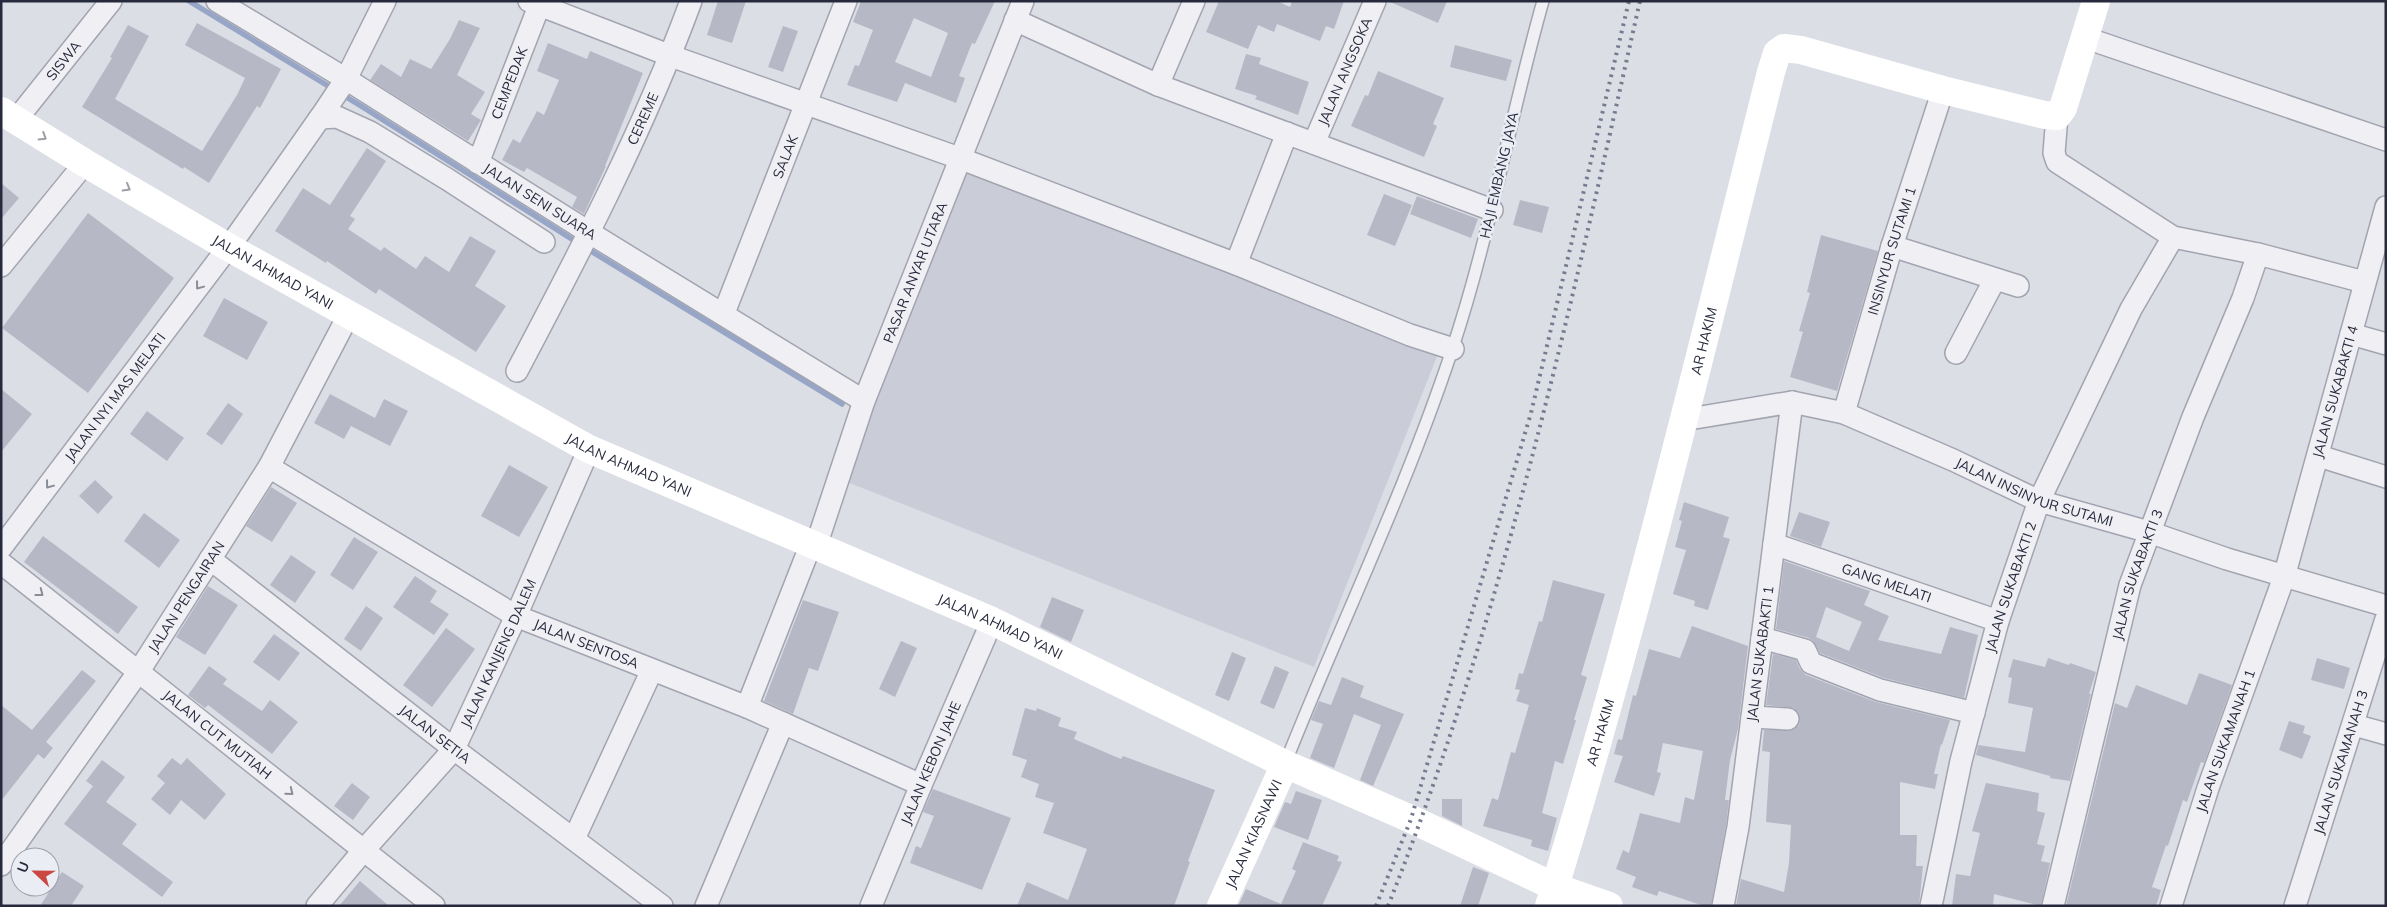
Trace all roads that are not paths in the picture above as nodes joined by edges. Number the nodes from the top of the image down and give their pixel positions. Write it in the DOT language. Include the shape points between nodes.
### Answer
graph roads {
  1 [pos="110,1"];
  2 [pos="217,1"];
  3 [pos="385,1"];
  4 [pos="691,1"];
  5 [pos="846,1"];
  6 [pos="1194,1"];
  7 [pos="1375,1"];
  8 [pos="1543,1"];
  9 [pos="2096,1"];
  10 [pos="537,2"];
  11 [pos="1019,11"];
  12 [pos="2086,38"];
  13 [pos="671,56"];
  14 [pos="344,83"];
  15 [pos="1158,85"];
  16 [pos="1943,90"];
  17 [pos="807,104"];
  18 [pos="322,115"];
  19 [pos="9,116"];
  20 [pos="2057,116"];
  21 [pos="1287,133"];
  22 [pos="2386,140"];
  23 [pos="1314,143"];
  24 [pos="959,158"];
  25 [pos="85,163"];
  26 [pos="478,163"];
  27 [pos="2386,207"];
  28 [pos="1492,210"];
  29 [pos="2173,237"];
  30 [pos="544,242"];
  31 [pos="586,242"];
  32 [pos="1892,246"];
  33 [pos="228,247"];
  34 [pos="2258,254"];
  35 [pos="1236,264"];
  36 [pos="1,266"];
  37 [pos="1995,279"];
  38 [pos="2364,282"];
  39 [pos="2018,286"];
  40 [pos="724,313"];
  41 [pos="349,314"];
  42 [pos="2350,334"];
  43 [pos="2386,344"];
  44 [pos="1453,349"];
  45 [pos="1956,353"];
  46 [pos="517,371"];
  47 [pos="864,401"];
  48 [pos="1792,402"];
  49 [pos="1844,413"];
  50 [pos="1683,420"];
  51 [pos="589,449"];
  52 [pos="2319,456"];
  53 [pos="269,467"];
  54 [pos="2386,476"];
  55 [pos="2039,501"];
  56 [pos="2149,532"];
  57 [pos="1774,544"];
  58 [pos="814,545"];
  59 [pos="1,548"];
  60 [pos="210,559"];
  61 [pos="1,563"];
  62 [pos="2284,577"];
  63 [pos="2386,606"];
  64 [pos="516,616"];
  65 [pos="2386,619"];
  66 [pos="992,621"];
  67 [pos="1998,622"];
  68 [pos="1762,638"];
  69 [pos="652,670"];
  70 [pos="139,672"];
  71 [pos="747,708"];
  72 [pos="1974,713"];
  73 [pos="1752,717"];
  74 [pos="1788,719"];
  75 [pos="784,723"];
  76 [pos="2354,725"];
  77 [pos="2386,734"];
  78 [pos="454,749"];
  79 [pos="1285,764"];
  80 [pos="921,785"];
  81 [pos="574,839"];
  82 [pos="363,850"];
  83 [pos="1,865"];
  84 [pos="1552,896"];
  85 [pos="317,906"];
  86 [pos="434,906"];
  87 [pos="662,906"];
  88 [pos="706,906"];
  89 [pos="872,906"];
  90 [pos="1221,906"];
  91 [pos="1609,906"];
  92 [pos="1723,906"];
  93 [pos="1931,906"];
  94 [pos="2054,906"];
  95 [pos="2171,906"];
  96 [pos="2294,906"];
  1 -- 19 [label="street, SISWA"];
  2 -- 14 [label="street, JALAN SENI SUARA"];
  3 -- 14 [label="street, JALAN NYI MAS MELATI"];
  4 -- 13 [label="street, CEREME"];
  5 -- 17 [label="street, SALAK"];
  6 -- 15 [label="street"];
  7 -- 23 [label="street, JALAN ANGSOKA"];
  8 -- 28 [label="lane, HAJI EMBANG JAYA" via="1518,92"];
  9 -- 12 [label="street"];
  10 -- 13 [label="street"];
  10 -- 26 [label="street, CEMPEDAK"];
  11 -- 15 [label="street"];
  11 -- 24 [label="street, PASAR ANYAR UTARA"];
  12 -- 20 [label="street" via="2063,108"];
  12 -- 22 [label="street"];
  13 -- 17 [label="street"];
  13 -- 31 [label="street, CEREME"];
  14 -- 18 [label="street, JALAN NYI MAS MELATI"];
  14 -- 26 [label="street, JALAN SENI SUARA"];
  15 -- 21 [label="street"];
  16 -- 20 [label="street, AR HAKIM"];
  16 -- 32 [label="street, INSINYUR SUTAMI 1"];
  16 -- 50 [label="street, AR HAKIM" via="1801,50 1784,48 1778,53"];
  17 -- 24 [label="street"];
  17 -- 40 [label="street, SALAK"];
  18 -- 30 [label="street" via="337,117 370,132"];
  18 -- 33 [label="street, JALAN NYI MAS MELATI"];
  19 -- 25 [label="street, JALAN AHMAD YANI, one-way"];
  20 -- 29 [label="street" via="2056,162"];
  21 -- 23 [label="street"];
  21 -- 35 [label="street"];
  23 -- 28 [label="street"];
  24 -- 35 [label="street"];
  24 -- 47 [label="street, PASAR ANYAR UTARA"];
  25 -- 33 [label="street, JALAN AHMAD YANI, one-way"];
  25 -- 36 [label="street"];
  26 -- 31 [label="street, JALAN SENI SUARA"];
  27 -- 38 [label="street, JALAN SUKABAKTI 4"];
  28 -- 44 [label="lane, HAJI EMBANG JAYA"];
  29 -- 34 [label="street"];
  29 -- 55 [label="street, JALAN SUKABAKTI 2" via="2131,309"];
  31 -- 40 [label="street, JALAN SENI SUARA"];
  31 -- 46 [label="street, CEREME"];
  32 -- 37 [label="street"];
  32 -- 49 [label="street, INSINYUR SUTAMI 1"];
  33 -- 41 [label="street, JALAN AHMAD YANI"];
  33 -- 59 [label="street, JALAN NYI MAS MELATI, one-way"];
  34 -- 38 [label="street"];
  34 -- 56 [label="street, JALAN SUKABAKTI 3"];
  35 -- 44 [label="street" via="1410,335"];
  37 -- 39 [label="street"];
  37 -- 45 [label="street"];
  38 -- 42 [label="street, JALAN SUKABAKTI 4"];
  40 -- 47 [label="street, JALAN SENI SUARA"];
  41 -- 51 [label="street, JALAN AHMAD YANI"];
  41 -- 53 [label="street, JALAN PENGAIRAN"];
  42 -- 43 [label="street"];
  42 -- 52 [label="street, JALAN SUKABAKTI 4"];
  44 -- 79 [label="lane, HAJI EMBANG JAYA" via="1376,550"];
  47 -- 58 [label="street, PASAR ANYAR UTARA"];
  48 -- 49 [label="street, JALAN INSINYUR SUTAMI"];
  48 -- 50 [label="street, JALAN INSINYUR SUTAMI"];
  48 -- 57 [label="street, JALAN SUKABAKTI 1"];
  49 -- 55 [label="street, JALAN INSINYUR SUTAMI"];
  50 -- 84 [label="street, AR HAKIM" via="1603,721"];
  51 -- 58 [label="street, JALAN AHMAD YANI"];
  51 -- 64 [label="street, JALAN KANJENG DALEM"];
  52 -- 54 [label="street"];
  52 -- 62 [label="street, JALAN SUKABAKTI 4"];
  53 -- 60 [label="street, JALAN PENGAIRAN"];
  53 -- 64 [label="street, JALAN SENTOSA"];
  55 -- 56 [label="street, JALAN INSINYUR SUTAMI"];
  55 -- 67 [label="street, JALAN SUKABAKTI 2"];
  56 -- 62 [label="street, JALAN INSINYUR SUTAMI"];
  56 -- 94 [label="street, JALAN SUKABAKTI 3" via="2122,613"];
  57 -- 67 [label="street, GANG MELATI"];
  57 -- 68 [label="street, JALAN SUKABAKTI 1"];
  58 -- 66 [label="street, JALAN AHMAD YANI"];
  58 -- 71 [label="street, PASAR ANYAR UTARA"];
  60 -- 70 [label="street, JALAN PENGAIRAN"];
  60 -- 78 [label="street, JALAN SETIA"];
  61 -- 70 [label="street, JALAN CUT MUTIAH, one-way"];
  62 -- 63 [label="street, JALAN INSINYUR SUTAMI"];
  62 -- 95 [label="street, JALAN SUKAMANAH 1" via="2211,779"];
  64 -- 69 [label="street, JALAN SENTOSA"];
  64 -- 78 [label="street, JALAN KANJENG DALEM"];
  65 -- 76 [label="street, JALAN SUKAMANAH 3"];
  66 -- 79 [label="street, JALAN AHMAD YANI"];
  66 -- 80 [label="street, JALAN KEBON JAHE"];
  67 -- 72 [label="street, JALAN SUKABAKTI 2"];
  68 -- 72 [label="street" via="1805,650 1811,663 1880,690"];
  68 -- 73 [label="street, JALAN SUKABAKTI 1"];
  69 -- 71 [label="street, JALAN SENTOSA"];
  69 -- 81 [label="street"];
  70 -- 82 [label="street, JALAN CUT MUTIAH, one-way"];
  70 -- 83 [label="street, JALAN PENGAIRAN"];
  71 -- 75 [label="street, JALAN SENTOSA"];
  72 -- 93 [label="street, JALAN SUKABAKTI 2"];
  73 -- 74 [label="street"];
  73 -- 92 [label="street, JALAN SUKABAKTI 1" via="1738,828"];
  75 -- 80 [label="street, JALAN SENTOSA"];
  75 -- 88 [label="street"];
  76 -- 77 [label="street"];
  76 -- 96 [label="street, JALAN SUKAMANAH 3"];
  78 -- 81 [label="street, JALAN SETIA"];
  78 -- 82 [label="street, JALAN KANJENG DALEM"];
  79 -- 84 [label="street, JALAN AHMAD YANI" via="1411,819"];
  79 -- 90 [label="street, JALAN KIASNAWI"];
  80 -- 89 [label="street, JALAN KEBON JAHE"];
  81 -- 87 [label="street, JALAN SETIA"];
  82 -- 85 [label="street, JALAN KANJENG DALEM"];
  82 -- 86 [label="street, JALAN CUT MUTIAH"];
  84 -- 91 [label="street, JALAN AHMAD YANI"];
}
